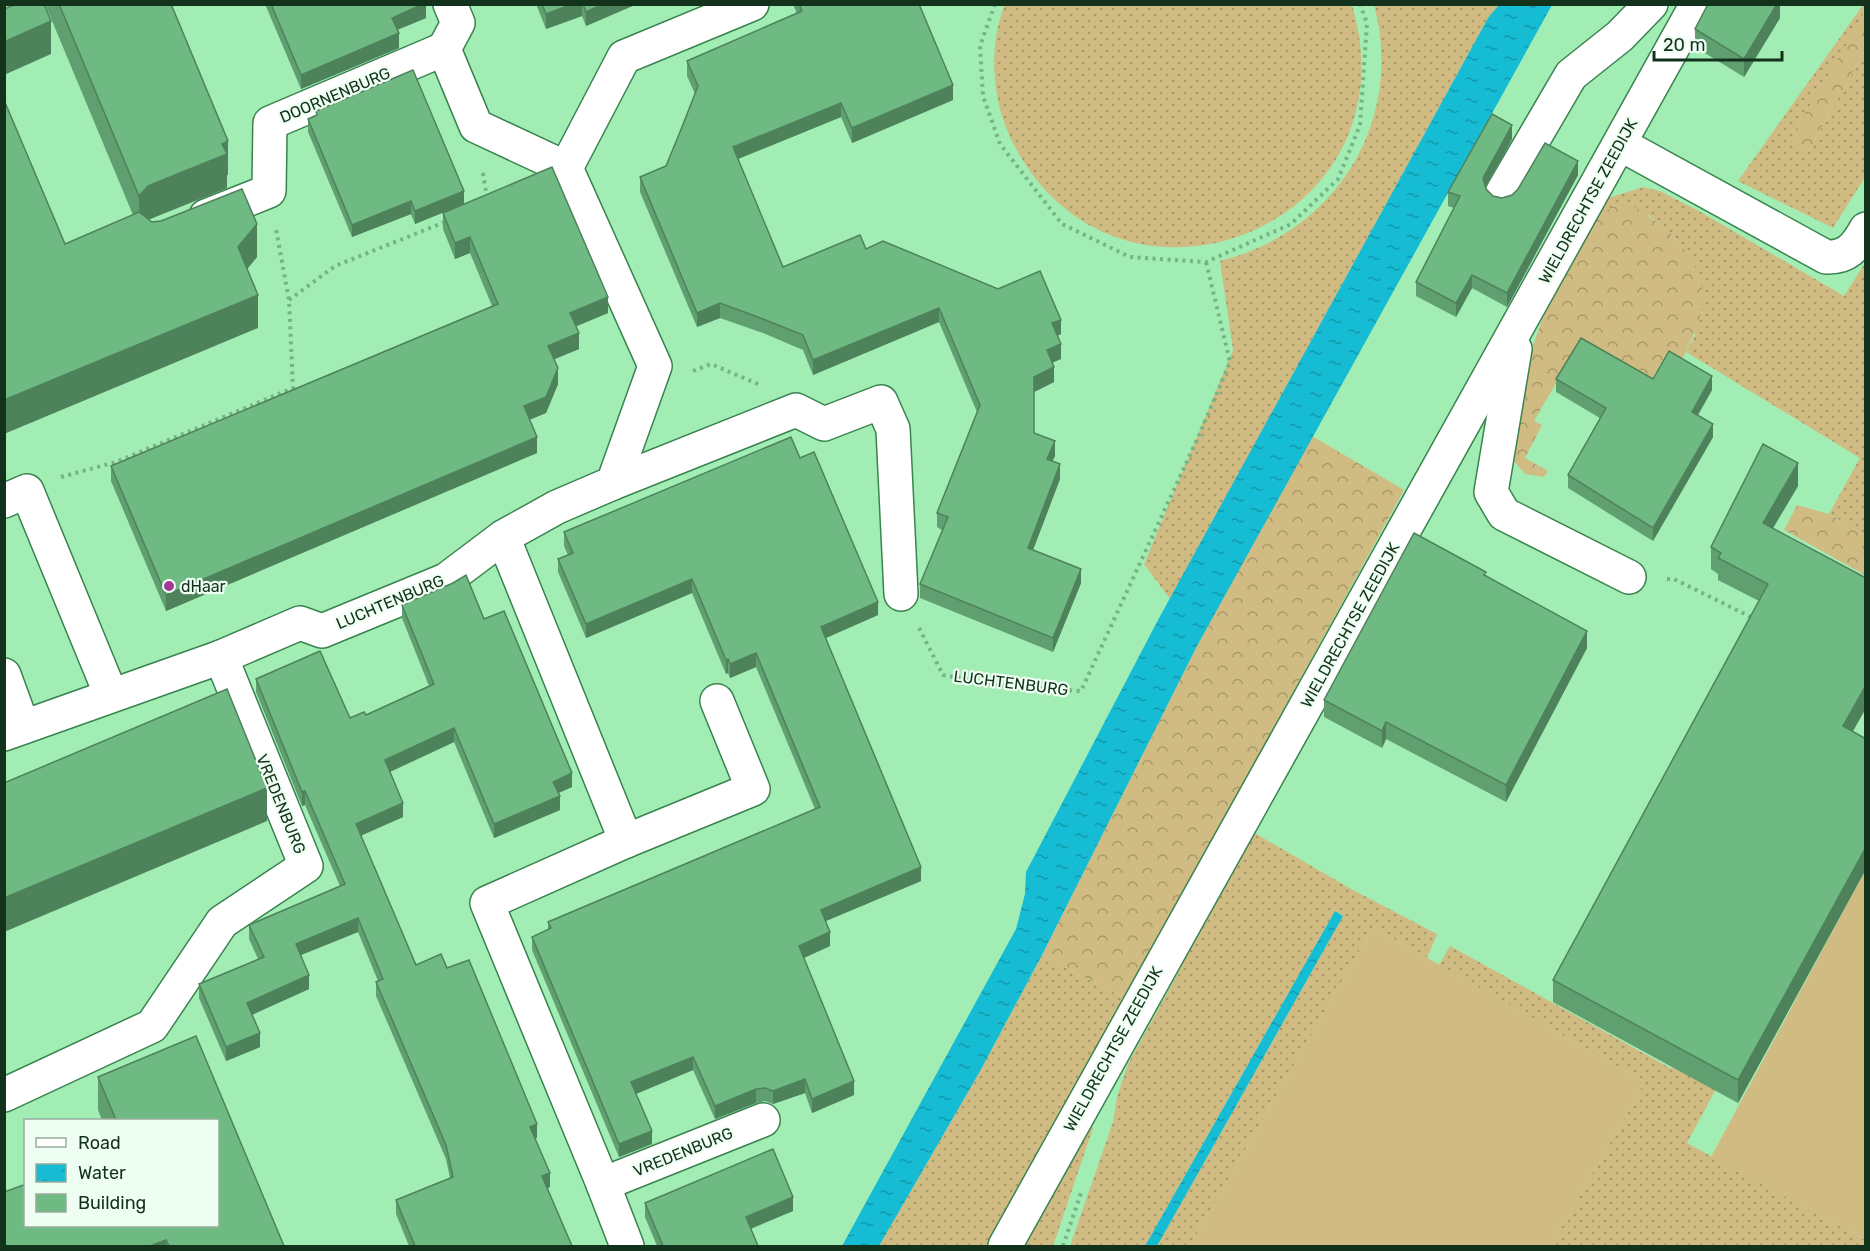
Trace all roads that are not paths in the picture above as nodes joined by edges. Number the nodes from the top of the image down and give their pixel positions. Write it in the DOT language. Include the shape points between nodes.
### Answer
graph roads {
  1 [pos="450,4"];
  2 [pos="752,4"];
  3 [pos="1651,4"];
  4 [pos="1697,4"];
  5 [pos="444,49"];
  6 [pos="1620,144"];
  7 [pos="566,168"];
  8 [pos="1502,193"];
  9 [pos="176,228"];
  10 [pos="1866,229"];
  11 [pos="1519,326"];
  12 [pos="613,483"];
  13 [pos="16,496"];
  14 [pos="503,537"];
  15 [pos="1629,577"];
  16 [pos="901,594"];
  17 [pos="221,657"];
  18 [pos="4,675"];
  19 [pos="111,695"];
  20 [pos="717,701"];
  21 [pos="14,731"];
  22 [pos="626,841"];
  23 [pos="4,1095"];
  24 [pos="763,1120"];
  25 [pos="603,1184"];
  26 [pos="627,1246"];
  27 [pos="1005,1246"];
  1 -- 5 [label="street" via="458,22"];
  2 -- 7 [label="street" via="624,57"];
  3 -- 8 [label="street" via="1620,36 1571,75"];
  4 -- 6 [label="street, WIELDRECHTSE ZEEDIJK"];
  5 -- 7 [label="street" via="476,126"];
  5 -- 9 [label="street, DOORNENBURG" via="270,123 269,191"];
  6 -- 10 [label="street" via="1826,257 1846,254"];
  6 -- 11 [label="street, WIELDRECHTSE ZEEDIJK"];
  7 -- 12 [label="street" via="655,366"];
  11 -- 15 [label="street" via="1491,492 1504,514"];
  11 -- 27 [label="street, WIELDRECHTSE ZEEDIJK"];
  12 -- 14 [label="street, LUCHTENBURG" via="557,507"];
  12 -- 16 [label="street, LUCHTENBURG" via="796,410 824,424 881,402 893,429"];
  13 -- 19 [label="street"];
  14 -- 17 [label="street, LUCHTENBURG" via="446,580 322,630 300,623"];
  14 -- 22 [label="street"];
  17 -- 19 [label="street"];
  17 -- 23 [label="street, VREDENBURG" via="306,866 222,922 152,1026"];
  18 -- 21 [label="street"];
  19 -- 21 [label="street"];
  20 -- 22 [label="street" via="753,789"];
  22 -- 25 [label="street" via="487,903"];
  24 -- 25 [label="street, VREDENBURG"];
  25 -- 26 [label="street"];
}
